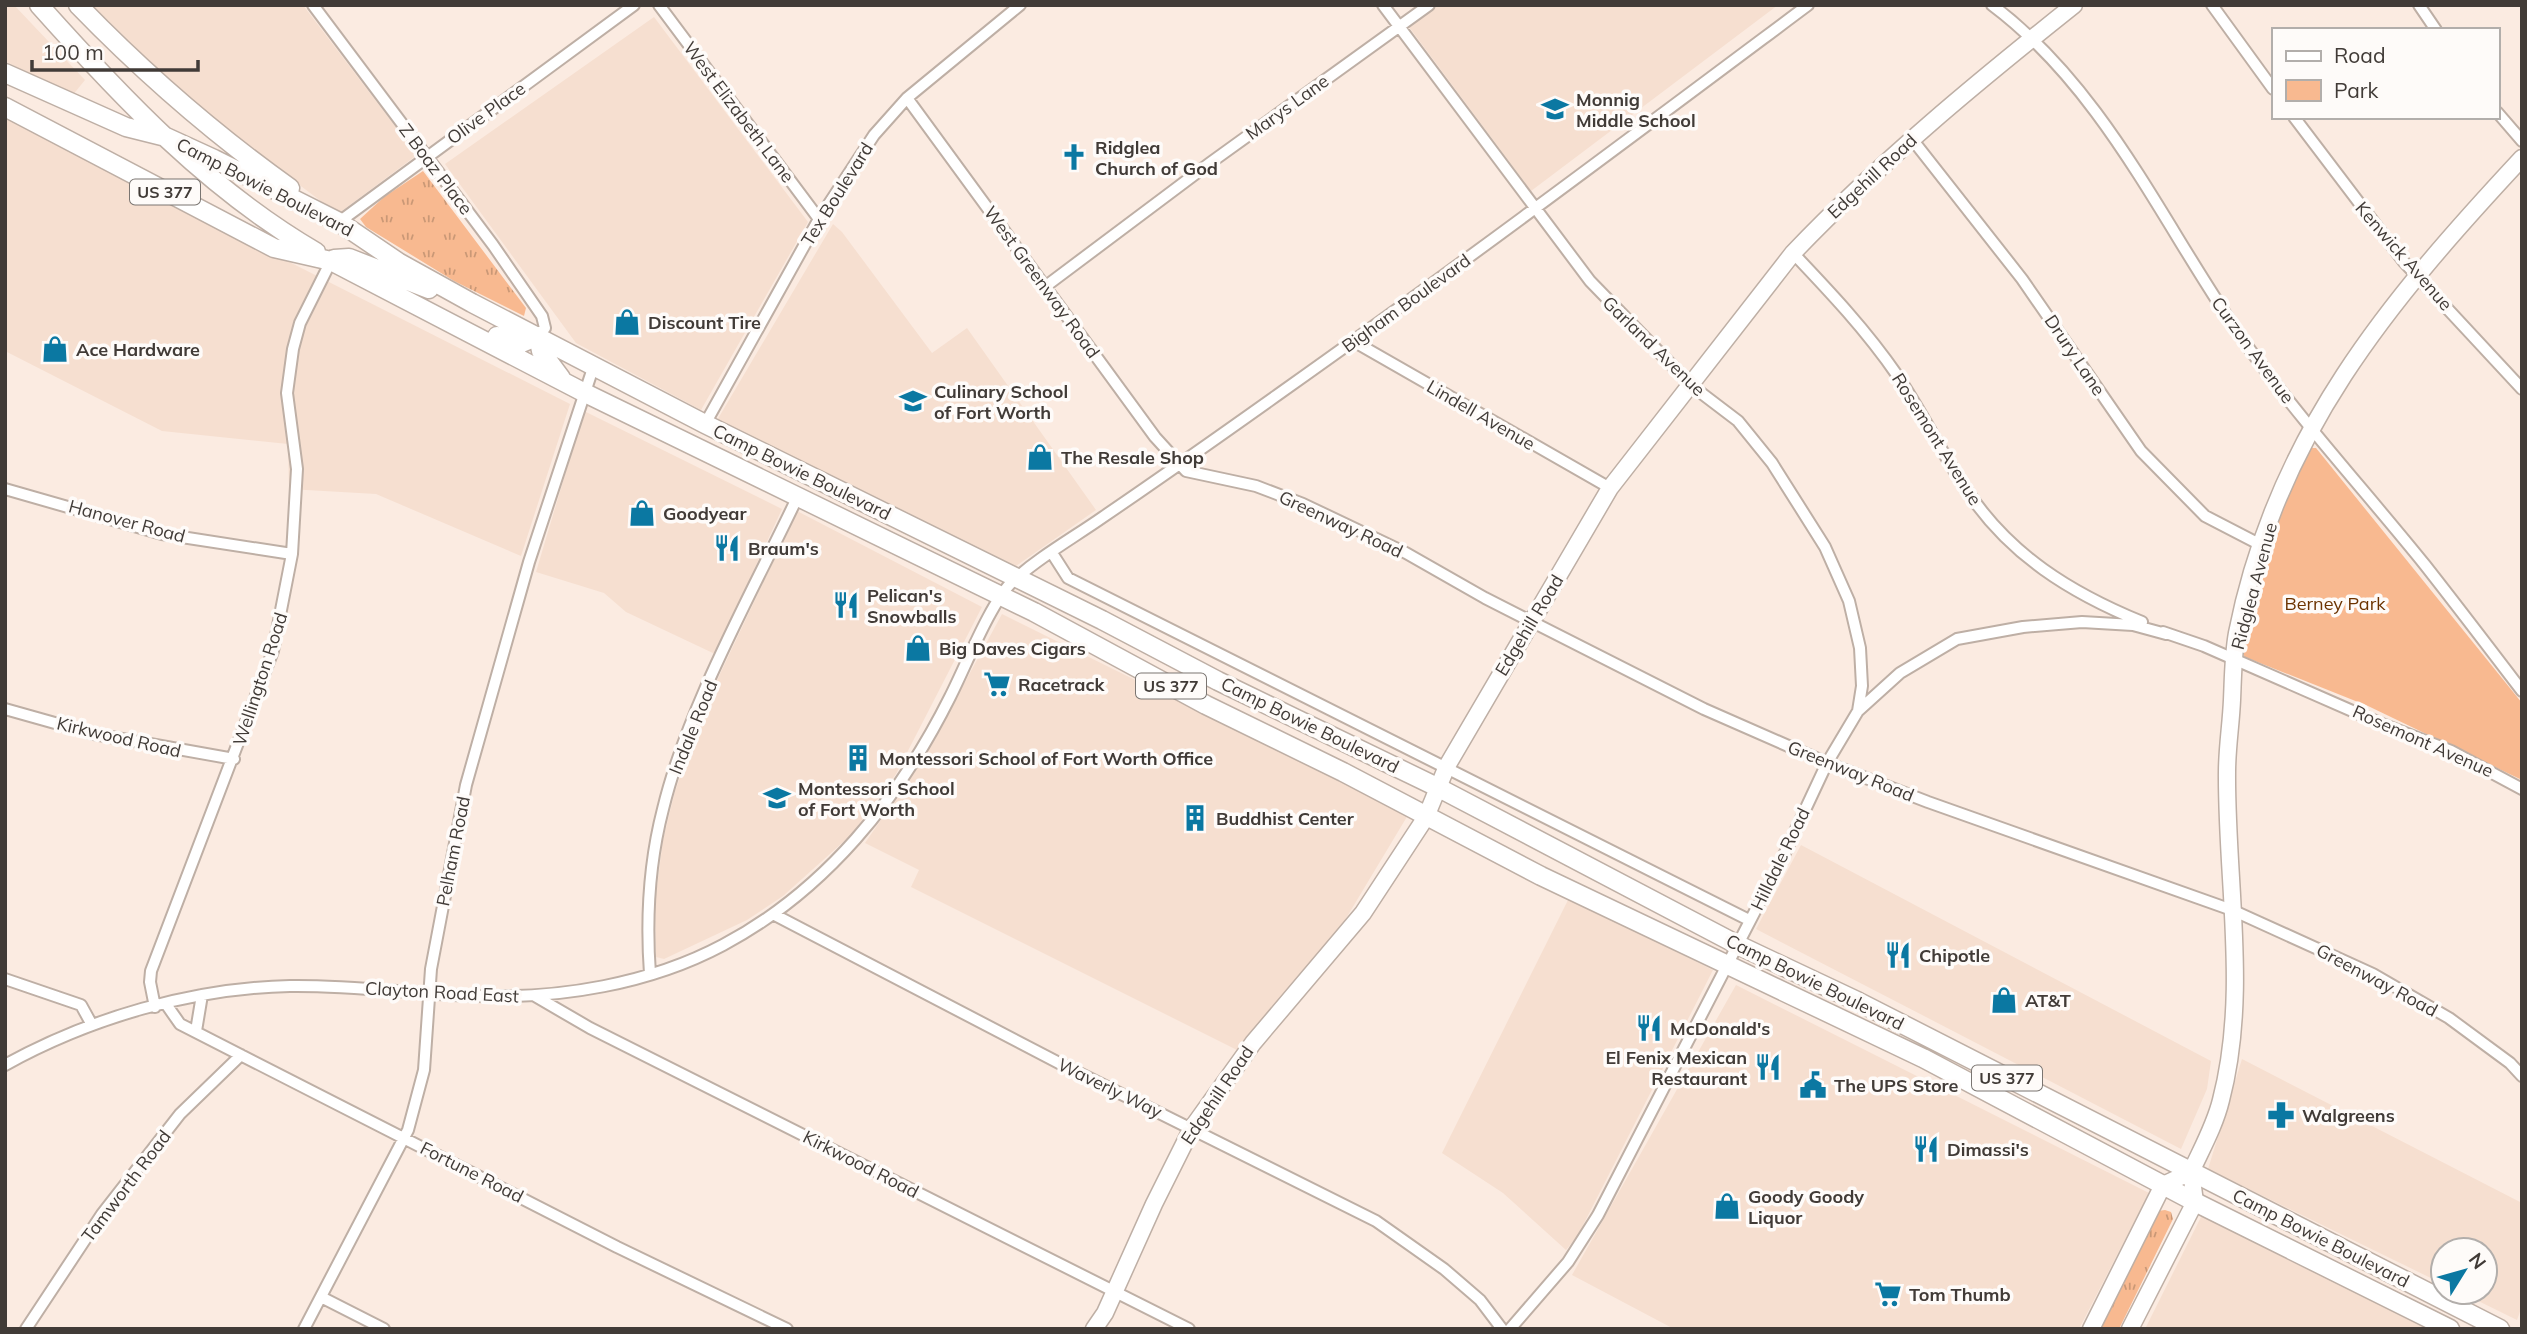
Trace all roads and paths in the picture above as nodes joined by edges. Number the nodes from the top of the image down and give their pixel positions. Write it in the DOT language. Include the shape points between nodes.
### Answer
graph roads {
  1 [pos="78,5"];
  2 [pos="313,5"];
  3 [pos="634,5"];
  4 [pos="659,5"];
  5 [pos="1020,5"];
  6 [pos="1383,5"];
  7 [pos="1429,5"];
  8 [pos="1808,5"];
  9 [pos="1992,5"];
  10 [pos="2074,5"];
  11 [pos="2212,5"];
  12 [pos="2419,5"];
  13 [pos="43,7"];
  14 [pos="1399,27"];
  15 [pos="2435,28"];
  16 [pos="2033,38"];
  17 [pos="5,73"];
  18 [pos="2272,88"];
  19 [pos="907,98"];
  20 [pos="5,107"];
  21 [pos="2499,114"];
  22 [pos="2296,119"];
  23 [pos="166,137"];
  24 [pos="1912,139"];
  25 [pos="2522,141"];
  26 [pos="428,157"];
  27 [pos="2522,158"];
  28 [pos="1536,208"];
  29 [pos="819,219"];
  30 [pos="339,222"];
  31 [pos="1793,253"];
  32 [pos="331,261"];
  33 [pos="2418,276"];
  34 [pos="1045,286"];
  35 [pos="472,303"];
  36 [pos="429,313"];
  37 [pos="538,336"];
  38 [pos="1353,341"];
  39 [pos="594,365"];
  40 [pos="565,383"];
  41 [pos="1692,386"];
  42 [pos="2522,389"];
  43 [pos="583,392"];
  44 [pos="705,424"];
  45 [pos="2310,427"];
  46 [pos="695,446"];
  47 [pos="1179,465"];
  48 [pos="807,475"];
  49 [pos="1610,488"];
  50 [pos="5,489"];
  51 [pos="798,496"];
  52 [pos="2261,545"];
  53 [pos="1052,553"];
  54 [pos="292,554"];
  55 [pos="1016,578"];
  56 [pos="1001,596"];
  57 [pos="1530,621"];
  58 [pos="2166,635"];
  59 [pos="2235,659"];
  60 [pos="1218,681"];
  61 [pos="2522,691"];
  62 [pos="1206,705"];
  63 [pos="5,709"];
  64 [pos="1858,711"];
  65 [pos="234,759"];
  66 [pos="1827,763"];
  67 [pos="1447,766"];
  68 [pos="1439,788"];
  69 [pos="2522,789"];
  70 [pos="1426,817"];
  71 [pos="2232,910"];
  72 [pos="773,914"];
  73 [pos="1749,920"];
  74 [pos="1736,944"];
  75 [pos="1725,966"];
  76 [pos="650,974"];
  77 [pos="5,979"];
  78 [pos="429,993"];
  79 [pos="201,995"];
  80 [pos="535,996"];
  81 [pos="160,1005"];
  82 [pos="92,1026"];
  83 [pos="196,1031"];
  84 [pos="241,1055"];
  85 [pos="1923,1058"];
  86 [pos="5,1065"];
  87 [pos="1990,1069"];
  88 [pos="2522,1076"];
  89 [pos="1192,1128"];
  90 [pos="404,1137"];
  91 [pos="2191,1172"];
  92 [pos="2163,1185"];
  93 [pos="2195,1202"];
  94 [pos="1114,1291"];
  95 [pos="321,1297"];
  96 [pos="1105,1321"];
  97 [pos="26,1329"];
  98 [pos="304,1329"];
  99 [pos="384,1329"];
  100 [pos="787,1329"];
  101 [pos="1094,1329"];
  102 [pos="1189,1329"];
  103 [pos="1502,1329"];
  104 [pos="1510,1329"];
  105 [pos="2091,1329"];
  106 [pos="2130,1329"];
  107 [pos="2450,1329"];
  108 [pos="2500,1329"];
  1 -- 30 [label="main road" via="170,93 255,163"];
  2 -- 26 [label="street, Z Boaz Place"];
  3 -- 26 [label="street, Olive Place"];
  4 -- 29 [label="street, West Elizabeth Lane"];
  5 -- 19 [label="street, Tex Boulevard"];
  6 -- 14 [label="street, Garland Avenue"];
  7 -- 14 [label="street, Marys Lane"];
  8 -- 28 [label="street, Bigham Boulevard"];
  9 -- 16 [label="street, Curzon Avenue"];
  10 -- 16 [label="street, Edgehill Road"];
  11 -- 18 [label="street"];
  12 -- 15 [label="street"];
  13 -- 23 [label="main road"];
  14 -- 28 [label="street, Garland Avenue"];
  14 -- 34 [label="street, Marys Lane"];
  16 -- 24 [label="street, Edgehill Road"];
  16 -- 45 [label="street, Curzon Avenue" via="2090,103 2206,286"];
  17 -- 23 [label="main road, Camp Bowie Boulevard / US 377" via="125,127"];
  19 -- 29 [label="street, Tex Boulevard" via="874,135"];
  19 -- 34 [label="street, West Greenway Road"];
  20 -- 32 [label="main road, Camp Bowie Boulevard / US 377" via="274,248"];
  21 -- 25 [label="street"];
  22 -- 33 [label="street, Kenwick Avenue"];
  23 -- 30 [label="main road, Camp Bowie Boulevard / US 377"];
  23 -- 32 [label="main road" via="252,212"];
  24 -- 31 [label="street, Edgehill Road"];
  24 -- 52 [label="street, Drury Lane" via="2022,279 2141,451 2205,516"];
  26 -- 30 [label="street, Olive Place"];
  26 -- 37 [label="street, Z Boaz Place" via="542,316 545,328"];
  27 -- 33 [label="street, Ridglea Avenue"];
  28 -- 38 [label="street, Bigham Boulevard"];
  28 -- 41 [label="street, Garland Avenue" via="1606,299"];
  29 -- 44 [label="street, Tex Boulevard"];
  30 -- 35 [label="main road, Camp Bowie Boulevard / US 377"];
  31 -- 41 [label="street, Edgehill Road"];
  31 -- 58 [label="street, Rosemont Avenue" via="1857,321 1898,376 1965,488 2005,537 2059,582"];
  32 -- 35 [label="main road" via="339,256 349,258"];
  32 -- 36 [label="main road, Camp Bowie Boulevard / US 377"];
  32 -- 54 [label="street, Wellington Road" via="292,348 287,393 297,470"];
  33 -- 42 [label="street, Kenwick Avenue"];
  33 -- 45 [label="street, Ridglea Avenue" via="2350,364"];
  34 -- 47 [label="street, West Greenway Road"];
  35 -- 37 [label="main road, Camp Bowie Boulevard / US 377"];
  36 -- 37 [label="main road" via="458,317 517,345"];
  36 -- 40 [label="main road, Camp Bowie Boulevard / US 377"];
  37 -- 39 [label="main road, Camp Bowie Boulevard / US 377"];
  37 -- 40 [label="main road" via="541,351"];
  38 -- 47 [label="street, Bigham Boulevard"];
  38 -- 49 [label="street, Lindell Avenue"];
  39 -- 43 [label="street, Pelham Road"];
  39 -- 44 [label="main road, Camp Bowie Boulevard / US 377"];
  40 -- 43 [label="main road, Camp Bowie Boulevard / US 377"];
  41 -- 49 [label="street, Edgehill Road"];
  41 -- 64 [label="street, Garland Avenue" via="1738,421 1772,463 1825,547 1849,601 1860,648"];
  43 -- 46 [label="main road, Camp Bowie Boulevard / US 377"];
  43 -- 78 [label="street, Pelham Road" via="528,562 466,785"];
  44 -- 46 [label="main road"];
  44 -- 48 [label="main road, Camp Bowie Boulevard / US 377"];
  45 -- 52 [label="street, Ridglea Avenue" via="2289,468"];
  45 -- 61 [label="street, Curzon Avenue"];
  46 -- 51 [label="main road, Camp Bowie Boulevard / US 377"];
  47 -- 53 [label="street, Bigham Boulevard"];
  47 -- 57 [label="street, Greenway Road" via="1186,471 1256,486 1303,504 1406,553"];
  48 -- 51 [label="main road"];
  48 -- 55 [label="main road, Camp Bowie Boulevard / US 377"];
  49 -- 57 [label="street, Edgehill Road"];
  50 -- 54 [label="street, Hanover Road" via="162,534"];
  51 -- 56 [label="main road, Camp Bowie Boulevard / US 377"];
  51 -- 76 [label="street, Indale Road" via="681,750 662,810 650,881"];
  52 -- 59 [label="street, Ridglea Avenue"];
  53 -- 55 [label="street, Bigham Boulevard"];
  53 -- 67 [label="street" via="1068,578"];
  54 -- 65 [label="street, Wellington Road" via="273,651"];
  55 -- 56 [label="street, Bigham Boulevard"];
  55 -- 60 [label="main road, Camp Bowie Boulevard / US 377"];
  56 -- 62 [label="main road, Camp Bowie Boulevard / US 377"];
  56 -- 72 [label="street, Clayton Road East" via="944,710 882,808 841,857"];
  57 -- 66 [label="street, Greenway Road" via="1704,709"];
  57 -- 67 [label="street, Edgehill Road"];
  58 -- 59 [label="street, Rosemont Avenue"];
  58 -- 64 [label="street, Hilldale Road" via="2133,625 2081,622 1957,639 1900,673"];
  59 -- 69 [label="street, Rosemont Avenue" via="2451,751"];
  59 -- 71 [label="street, Ridglea Avenue" via="2227,771"];
  60 -- 62 [label="main road"];
  60 -- 68 [label="main road, Camp Bowie Boulevard / US 377"];
  62 -- 70 [label="main road, Camp Bowie Boulevard / US 377"];
  63 -- 65 [label="street, Kirkwood Road" via="94,734"];
  64 -- 66 [label="street, Hilldale Road"];
  65 -- 81 [label="street, Wellington Road" via="151,971"];
  66 -- 71 [label="street, Greenway Road"];
  66 -- 73 [label="street, Hilldale Road"];
  67 -- 68 [label="street, Edgehill Road"];
  67 -- 73 [label="street"];
  68 -- 70 [label="street, Edgehill Road"];
  68 -- 74 [label="main road, Camp Bowie Boulevard / US 377"];
  70 -- 75 [label="main road, Camp Bowie Boulevard / US 377"];
  70 -- 89 [label="street, Edgehill Road" via="1359,919 1253,1043"];
  71 -- 88 [label="street, Greenway Road" via="2373,974 2448,1018"];
  71 -- 91 [label="street, Ridglea Avenue" via="2232,1044 2221,1100"];
  72 -- 76 [label="street, Clayton Road East" via="721,946"];
  72 -- 89 [label="street, Waverly Way"];
  73 -- 74 [label="street, Hilldale Road"];
  74 -- 75 [label="street, Hilldale Road"];
  74 -- 87 [label="main road, Camp Bowie Boulevard / US 377"];
  75 -- 85 [label="main road, Camp Bowie Boulevard / US 377"];
  75 -- 104 [label="street, Hilldale Road" via="1584,1239"];
  76 -- 80 [label="street, Clayton Road East"];
  77 -- 82 [label="street" via="80,1005"];
  78 -- 79 [label="street, Clayton Road East" via="284,986"];
  78 -- 80 [label="street, Clayton Road East"];
  78 -- 90 [label="street, Pelham Road" via="424,1070"];
  79 -- 81 [label="street, Clayton Road East"];
  79 -- 83 [label="street"];
  80 -- 94 [label="street, Kirkwood Road" via="590,1028"];
  81 -- 82 [label="street, Clayton Road East"];
  81 -- 83 [label="street, Fortune Road" via="180,1024"];
  82 -- 86 [label="street, Clayton Road East"];
  83 -- 84 [label="street, Fortune Road"];
  84 -- 90 [label="street, Fortune Road"];
  84 -- 97 [label="street, Tamworth Road" via="180,1114 102,1214"];
  85 -- 87 [label="main road" via="1977,1080"];
  85 -- 92 [label="main road, Camp Bowie Boulevard / US 377"];
  87 -- 91 [label="main road, Camp Bowie Boulevard / US 377"];
  89 -- 94 [label="street, Edgehill Road"];
  89 -- 103 [label="street, Waverly Way" via="1408,1241 1480,1300"];
  90 -- 95 [label="street, Pelham Road"];
  90 -- 100 [label="street, Fortune Road"];
  91 -- 92 [label="street"];
  91 -- 93 [label="street"];
  91 -- 108 [label="main road, Camp Bowie Boulevard / US 377"];
  92 -- 93 [label="main road, Camp Bowie Boulevard / US 377"];
  92 -- 105 [label="street"];
  93 -- 106 [label="street"];
  93 -- 107 [label="main road, Camp Bowie Boulevard / US 377"];
  94 -- 96 [label="street, Edgehill Road"];
  94 -- 102 [label="street, Kirkwood Road"];
  95 -- 98 [label="street, Pelham Road"];
  95 -- 99 [label="street"];
  96 -- 101 [label="street, Edgehill Road"];
}
